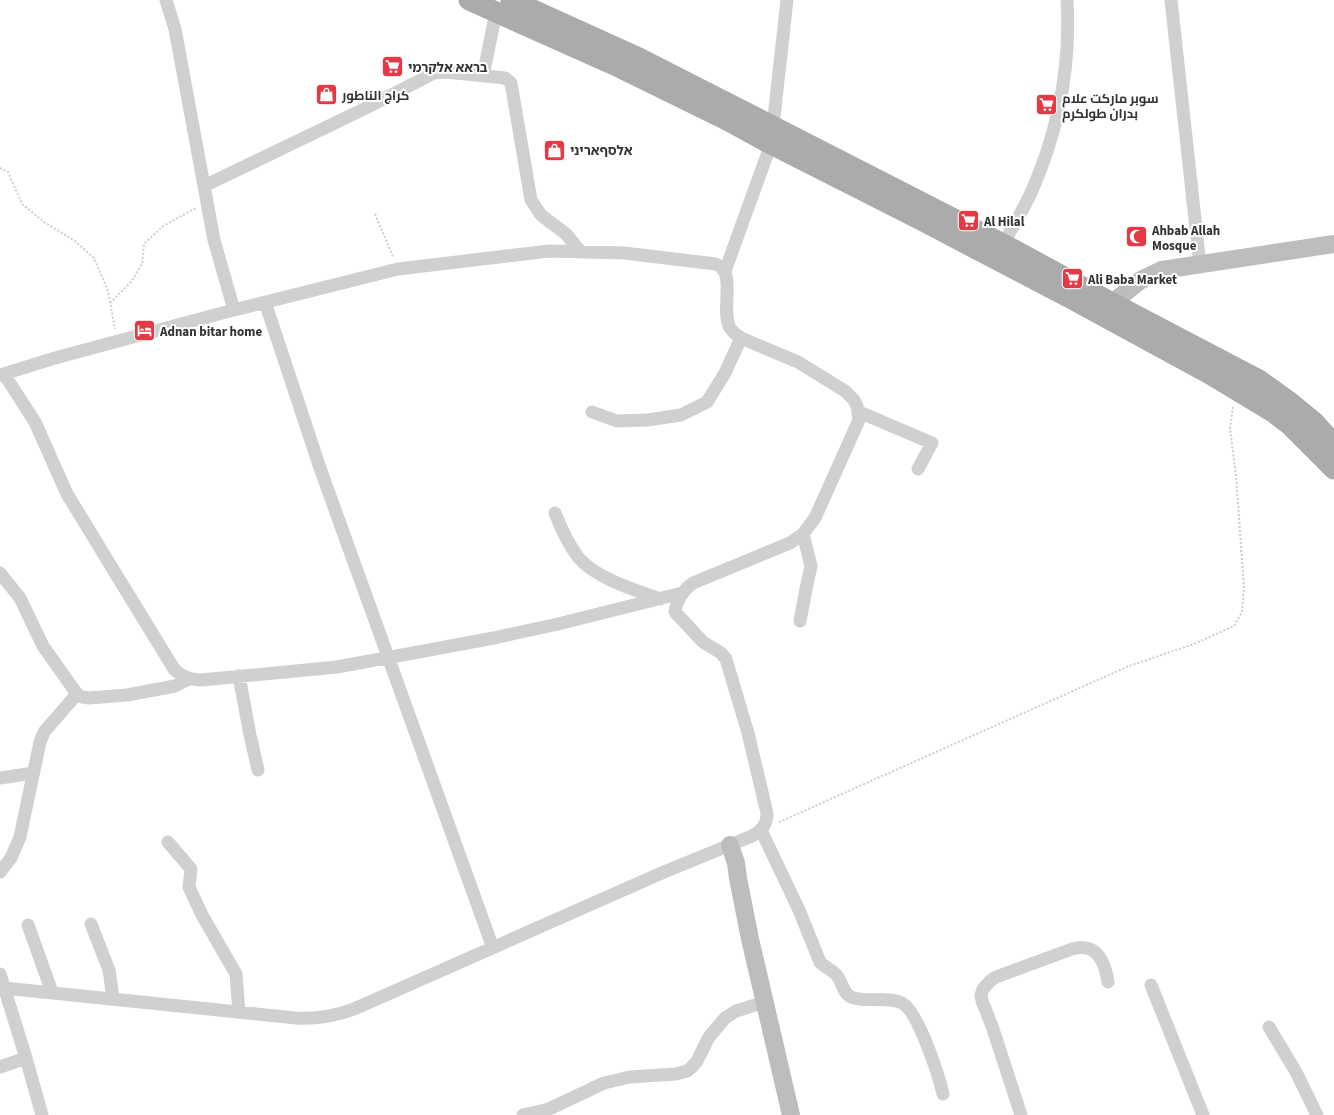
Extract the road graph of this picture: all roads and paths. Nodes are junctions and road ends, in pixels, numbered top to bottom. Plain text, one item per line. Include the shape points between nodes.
1 (166, 0) edge
2 (469, 0) edge
3 (787, 0) edge
4 (1067, 0) edge
5 (1171, 0) edge
6 (503, 6) edge
7 (484, 76) junction
8 (773, 136) junction
9 (0, 168) edge
10 (204, 186) junction
11 (208, 204) junction
12 (375, 214) dead end
13 (1003, 244) junction
14 (1334, 244) edge
15 (580, 252) junction
16 (1200, 265) junction
17 (398, 269) junction
18 (725, 271) junction
19 (265, 302) junction
20 (110, 303) junction
21 (1112, 303) junction
22 (234, 310) junction
23 (741, 338) junction
24 (119, 341) junction
25 (2, 375) edge
26 (1241, 392) junction
27 (592, 412) dead end
28 (859, 412) junction
29 (1334, 444) edge
30 (918, 469) dead end
31 (1334, 469) edge
32 (556, 513) dead end
33 (803, 534) junction
34 (0, 573) edge
35 (682, 593) junction
36 (660, 599) junction
37 (800, 621) dead end
38 (389, 656) junction
39 (239, 676) junction
40 (189, 679) junction
41 (77, 694) junction
42 (258, 770) dead end
43 (33, 773) junction
44 (0, 778) edge
45 (761, 830) junction
46 (168, 842) dead end
47 (730, 845) junction
48 (0, 872) edge
49 (92, 924) dead end
50 (28, 925) dead end
51 (494, 948) junction
52 (0, 974) edge
53 (1108, 982) dead end
54 (1151, 985) dead end
55 (4, 988) junction
56 (52, 992) junction
57 (113, 998) junction
58 (765, 1002) junction
59 (239, 1012) junction
60 (1269, 1027) dead end
61 (26, 1058) junction
62 (0, 1067) edge
63 (943, 1094) dead end
64 (550, 1112) edge
65 (42, 1115) edge
66 (523, 1115) edge
67 (791, 1115) edge
68 (1021, 1115) edge
69 (1203, 1115) edge
70 (1317, 1115) edge

1 - 10 street via 175,29
2 - 6 main road
3 - 8 street
4 - 13 street via 1069,24 1066,64 1054,130 1030,193
5 - 16 street
6 - 7 street
6 - 8 main road via 639,58
7 - 10 street via 446,72 434,74
7 - 15 street via 505,78 511,83 531,200 541,215 566,234
8 - 13 main road
8 - 18 street
8 - 26 main road via 923,221
9 - 20 path via 8,172 22,204 44,222 75,241 94,258 108,291
10 - 11 street
11 - 20 path via 163,226 144,244 142,264 131,282
11 - 22 street via 214,240
12 - 17 path
13 - 21 main road
14 - 16 street
15 - 17 street via 549,251
15 - 18 street via 624,253 716,264
16 - 21 street via 1151,274 1130,287
17 - 19 street
18 - 23 street via 728,323
19 - 22 street
19 - 38 street via 320,468
20 - 24 path
21 - 29 main road via 1259,380 1308,417
22 - 24 street
23 - 27 street via 708,402 681,415 647,420 617,421
23 - 28 street via 798,362 838,387 850,395
24 - 25 street
25 - 40 street via 35,422 67,494 174,669
26 - 31 main road via 1290,425
26 - 45 path via 1233,406 1230,428 1244,588 1242,612 1234,626 1194,644 1130,666
28 - 30 street via 932,443
28 - 33 street via 859,420 815,518
32 - 36 street via 567,540 579,558 597,573
33 - 35 street via 790,543 698,580
33 - 37 street via 811,566
34 - 41 street via 20,598 43,646
35 - 36 street
35 - 45 street via 675,612 703,642 720,653 728,664 767,813 767,820
36 - 38 street via 494,638
38 - 39 street via 337,667
38 - 51 street
39 - 40 street
39 - 42 street
40 - 41 street via 175,686 127,695 89,698
41 - 43 street via 44,732
43 - 44 street
43 - 48 street via 20,837 11,858
45 - 47 street
45 - 63 street via 799,910 820,962 837,975 844,991 851,997 894,1001 907,1007 925,1041
46 - 59 street via 191,869 189,887 236,974
47 - 51 street
47 - 58 street
49 - 57 street via 109,970
50 - 56 street
51 - 59 street via 336,1015 296,1018
52 - 55 street
53 - 68 street via 1104,965 1098,956 1092,950 1080,948 996,978 985,986 982,1001
54 - 69 street
55 - 56 street
55 - 61 street
56 - 57 street
57 - 59 street
58 - 64 street via 736,1011 725,1018 709,1037 697,1061 687,1071 630,1077 604,1083
58 - 67 street
60 - 70 street via 1296,1072
61 - 62 street
61 - 65 street
64 - 66 street

